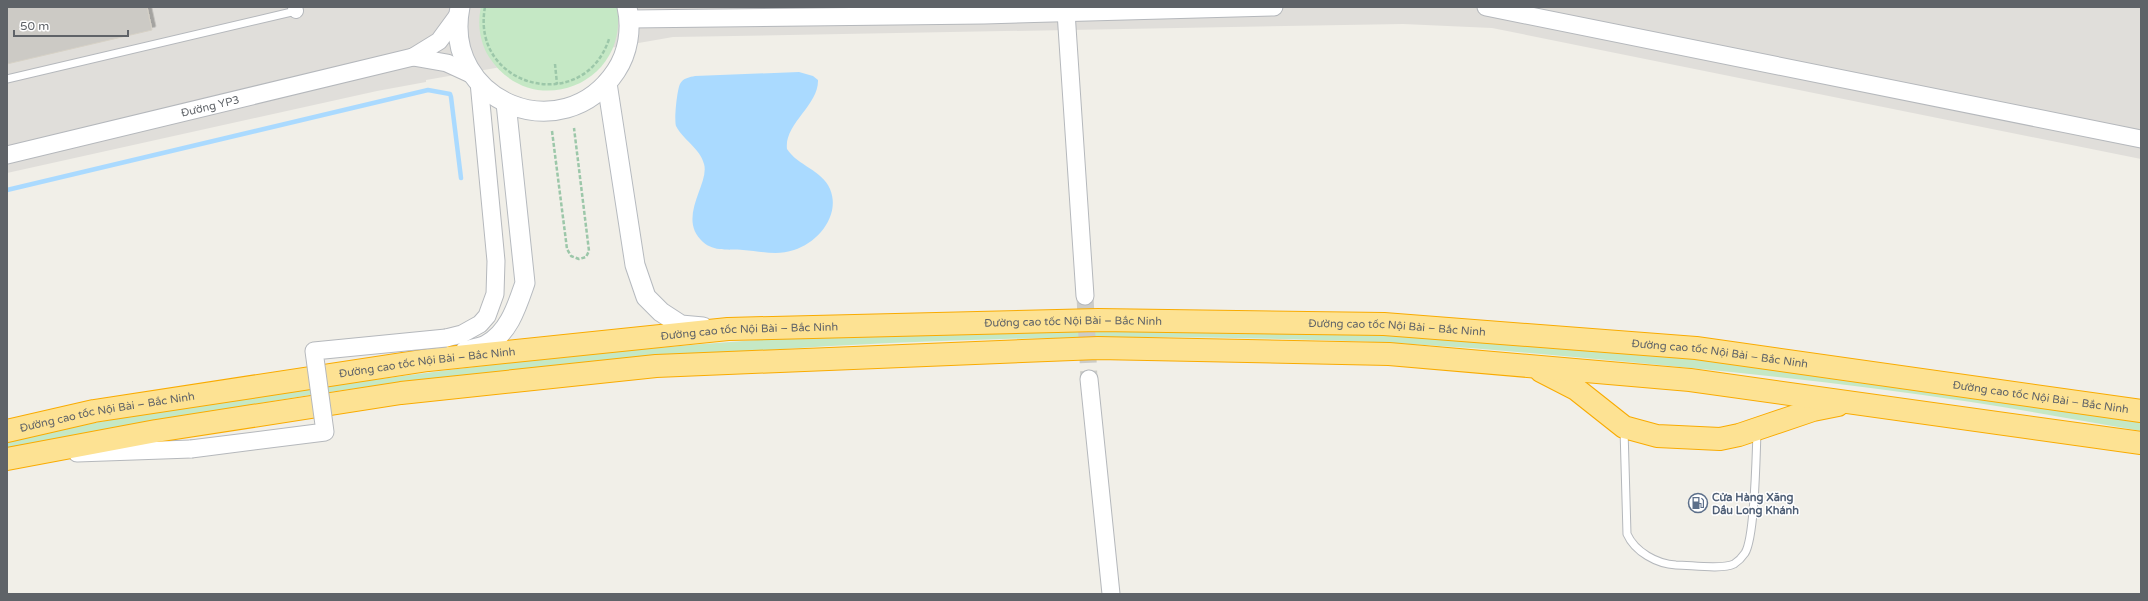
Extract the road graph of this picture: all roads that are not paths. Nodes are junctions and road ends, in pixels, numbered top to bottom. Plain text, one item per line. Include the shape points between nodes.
1 (1274, 7) edge
2 (1486, 7) edge
3 (295, 9) edge
4 (459, 11) edge
5 (984, 11) edge
6 (1066, 12) junction
7 (628, 13) edge
8 (413, 57) junction
9 (7, 79) edge
10 (476, 79) junction
11 (607, 83) junction
12 (506, 103) junction
13 (2141, 139) edge
14 (7, 155) edge
15 (1085, 296) tunnel mouth
16 (728, 329) junction
17 (428, 360) junction
18 (1533, 366) junction
19 (1088, 379) tunnel mouth
20 (1854, 402) junction
21 (2141, 411) edge
22 (1624, 427) junction
23 (1758, 429) junction
24 (7, 431) edge
25 (2141, 444) edge
26 (16, 457) edge
27 (1110, 594) edge

1 - 6 street
2 - 13 street
3 - 9 lane
4 - 8 street via 439,41
4 - 10 main road via 460,47
5 - 6 street
5 - 7 street
6 - 15 street
7 - 11 main road via 628,39 624,54
8 - 10 street via 447,63
8 - 14 street, Đường YP3
10 - 12 main road
10 - 26 street, bridge via 496,261 496,294 487,316 480,324 462,334 446,338 314,351 324,432 191,449
11 - 12 main road via 582,102 558,110 533,111
11 - 16 main road via 636,266 646,297 661,312 681,325
12 - 17 main road via 525,283 516,310 504,330 486,346
16 - 17 highway, Đường cao tốc Nội Bài – Bắc Ninh
16 - 21 highway, Đường cao tốc Nội Bài – Bắc Ninh via 1098,320 1384,324 1696,348
17 - 24 highway, Đường cao tốc Nội Bài – Bắc Ninh via 94,411
18 - 20 highway via 1690,380
18 - 22 highway via 1576,389
18 - 26 highway via 1389,354 1098,348 656,366 401,393 156,431
19 - 27 street
20 - 23 highway via 1813,410
20 - 25 highway
22 - 23 highway via 1679,438 1720,439
22 - 23 lane via 1627,534 1631,543 1647,556 1673,565 1720,566 1734,564 1740,559 1751,537

